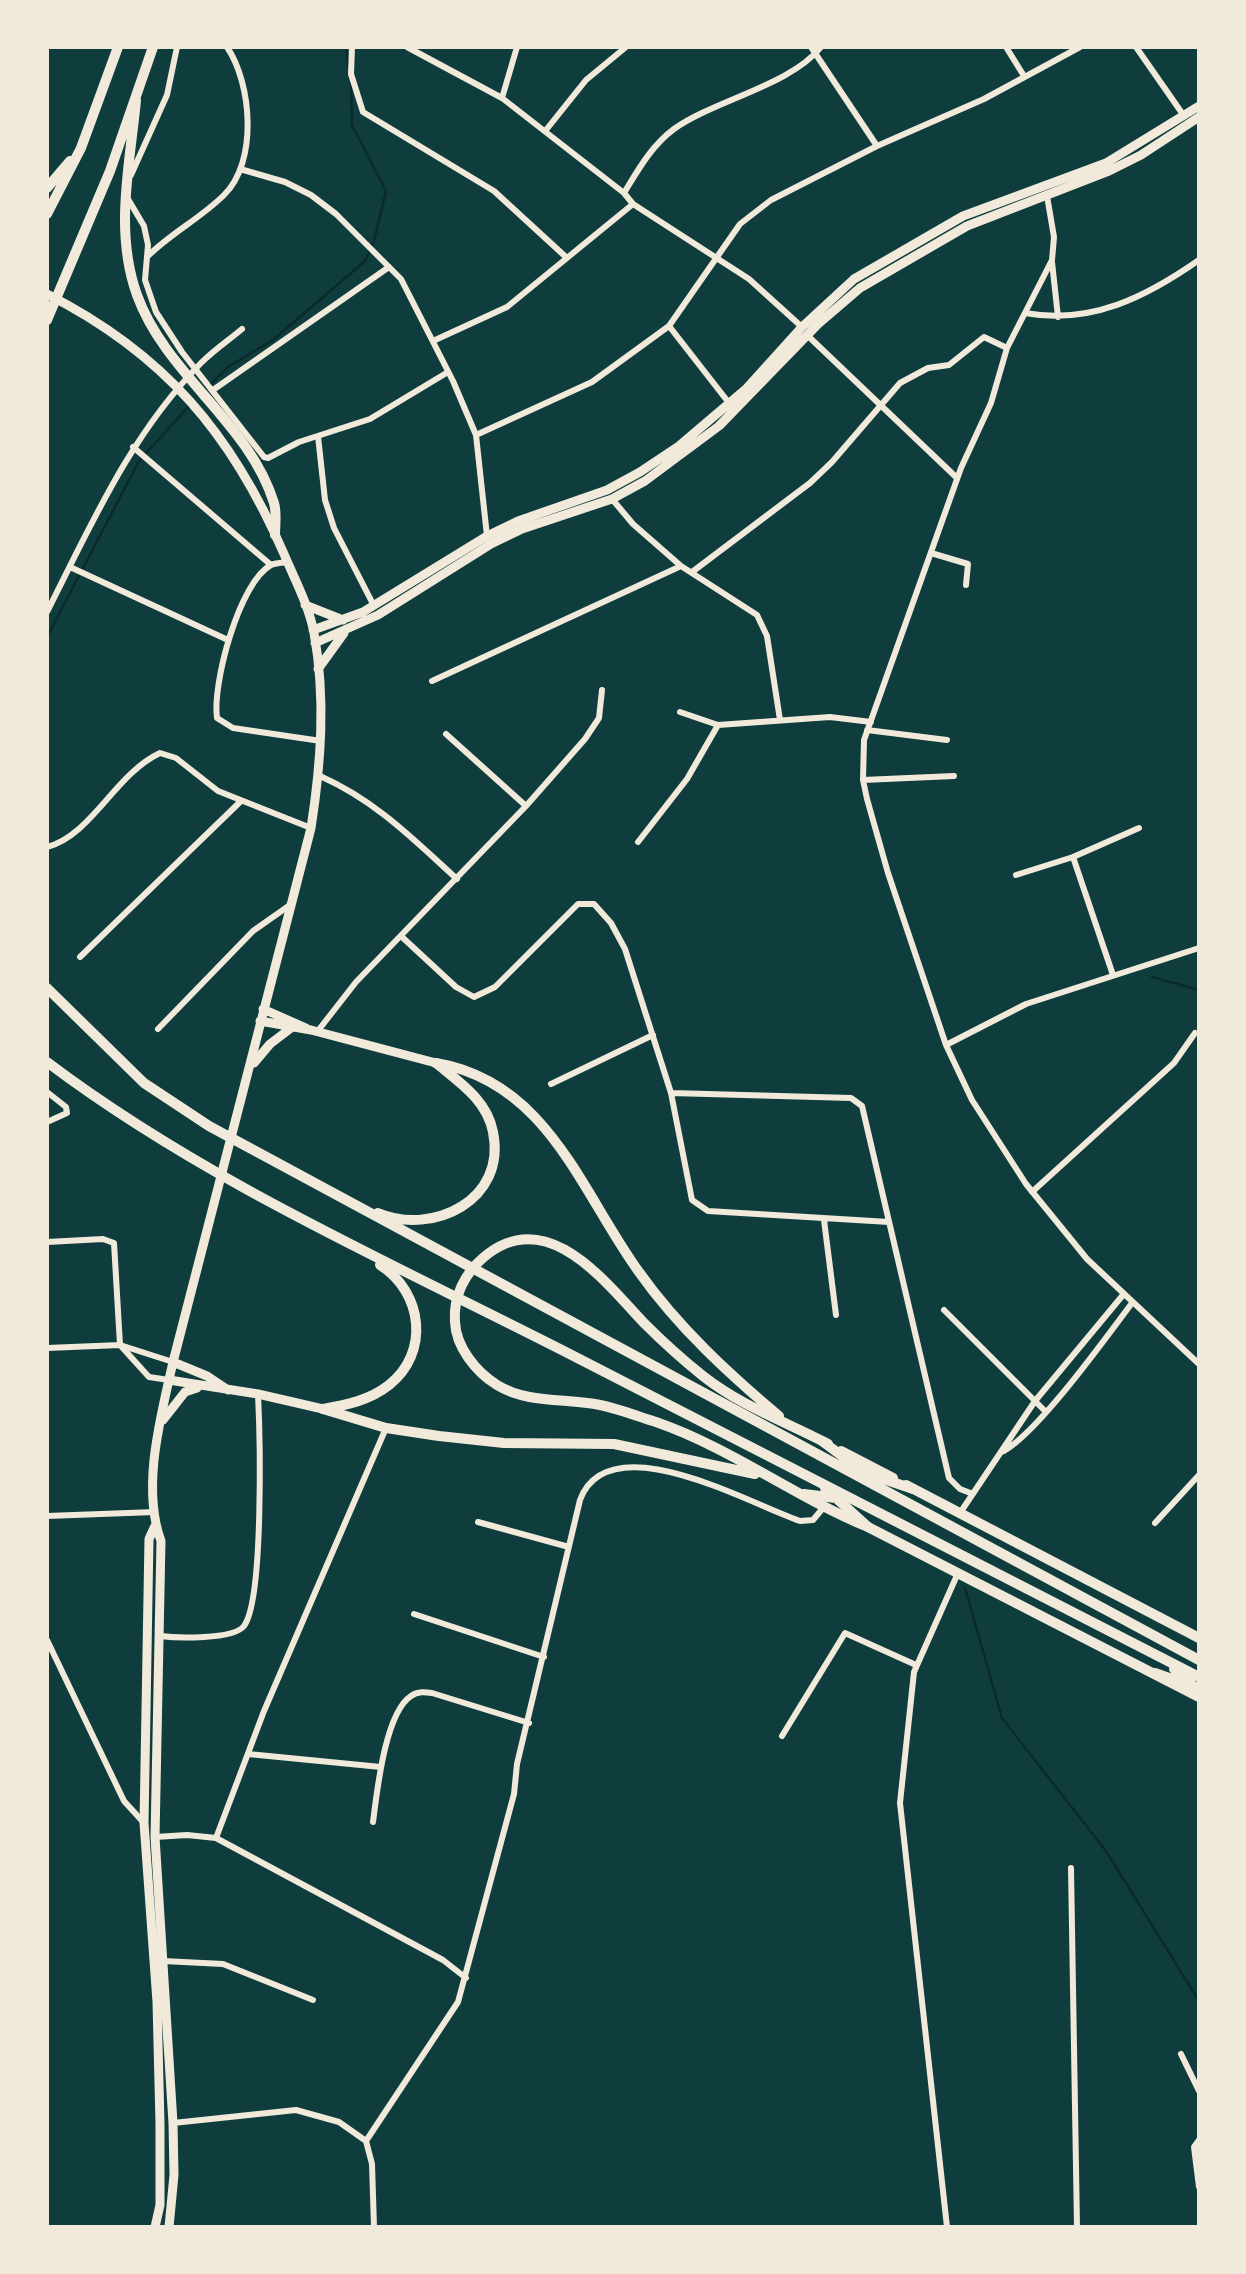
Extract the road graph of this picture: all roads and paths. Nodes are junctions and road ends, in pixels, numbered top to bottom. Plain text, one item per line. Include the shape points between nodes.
1 (118, 47) edge
2 (153, 47) edge
3 (177, 47) edge
4 (227, 47) edge
5 (352, 47) edge
6 (407, 47) edge
7 (517, 47) edge
8 (626, 47) edge
9 (1006, 47) edge
10 (1080, 47) edge
11 (1136, 47) edge
12 (816, 49) edge
13 (1024, 76) junction
14 (502, 98) junction
15 (136, 100) junction
16 (1199, 107) edge
17 (1184, 117) junction
18 (1199, 117) edge
19 (546, 130) junction
20 (877, 146) junction
21 (81, 148) junction
22 (240, 169) junction
23 (47, 188) edge
24 (126, 191) junction
25 (624, 193) junction
26 (1047, 196) junction
27 (633, 204) junction
28 (49, 213) edge
29 (148, 256) junction
30 (567, 258) junction
31 (716, 260) junction
32 (1052, 260) junction
33 (1199, 260) edge
34 (389, 267) junction
35 (854, 279) junction
36 (860, 288) junction
37 (47, 294) edge
38 (1025, 313) junction
39 (1058, 317) junction
40 (47, 320) edge
41 (669, 326) junction
42 (242, 328) dead end
43 (805, 331) junction
44 (433, 341) junction
45 (1007, 348) junction
46 (448, 372) junction
47 (212, 388) junction
48 (729, 403) junction
49 (881, 405) junction
50 (476, 435) junction
51 (318, 436) junction
52 (133, 447) junction
53 (957, 478) junction
54 (612, 499) junction
55 (275, 535) junction
56 (486, 536) junction
57 (931, 553) junction
58 (287, 562) junction
59 (271, 565) junction
60 (681, 566) junction
61 (70, 567) junction
62 (692, 572) junction
63 (966, 585) dead end
64 (305, 605) junction
65 (374, 606) junction
66 (47, 611) edge
67 (365, 617) junction
68 (342, 620) junction
69 (313, 630) junction
70 (345, 631) junction
71 (228, 640) junction
72 (315, 643) junction
73 (318, 669) junction
74 (432, 681) dead end
75 (602, 690) dead end
76 (680, 712) dead end
77 (780, 720) junction
78 (871, 722) junction
79 (718, 724) junction
80 (867, 730) junction
81 (446, 734) dead end
82 (947, 740) dead end
83 (321, 741) junction
84 (320, 776) junction
85 (954, 776) dead end
86 (863, 780) junction
87 (240, 802) junction
88 (526, 806) junction
89 (311, 828) junction
90 (1139, 828) dead end
91 (638, 842) dead end
92 (47, 847) edge
93 (1073, 857) junction
94 (1016, 875) dead end
95 (457, 880) junction
96 (290, 905) junction
97 (402, 937) junction
98 (1199, 948) edge
99 (80, 957) dead end
100 (1113, 975) junction
101 (47, 978) edge
102 (47, 988) edge
103 (263, 1009) junction
104 (75, 1016) junction
105 (260, 1021) junction
106 (159, 1028) dead end
107 (291, 1028) junction
108 (314, 1031) junction
109 (1195, 1033) dead end
110 (653, 1035) junction
111 (946, 1045) junction
112 (47, 1062) edge
113 (436, 1063) junction
114 (251, 1068) junction
115 (551, 1084) dead end
116 (47, 1092) edge
117 (671, 1093) junction
118 (47, 1122) edge
119 (325, 1191) junction
120 (1032, 1192) junction
121 (824, 1220) junction
122 (889, 1222) junction
123 (318, 1227) junction
124 (47, 1242) edge
125 (1123, 1295) junction
126 (1132, 1303) junction
127 (944, 1310) dead end
128 (836, 1315) dead end
129 (120, 1345) junction
130 (47, 1348) edge
131 (173, 1362) junction
132 (1199, 1364) edge
133 (169, 1380) junction
134 (200, 1387) junction
135 (229, 1391) junction
136 (258, 1395) junction
137 (1035, 1401) junction
138 (323, 1409) junction
139 (1045, 1411) junction
140 (788, 1423) junction
141 (160, 1425) junction
142 (386, 1428) junction
143 (822, 1441) junction
144 (1002, 1452) junction
145 (823, 1458) junction
146 (864, 1472) junction
147 (809, 1475) junction
148 (1199, 1475) edge
149 (772, 1478) junction
150 (913, 1489) junction
151 (973, 1493) junction
152 (804, 1494) junction
153 (837, 1498) junction
154 (906, 1503) junction
155 (823, 1508) junction
156 (874, 1508) junction
157 (155, 1512) junction
158 (960, 1513) junction
159 (47, 1516) edge
160 (478, 1522) dead end
161 (1155, 1524) dead end
162 (155, 1525) junction
163 (868, 1527) junction
164 (569, 1547) junction
165 (958, 1573) junction
166 (414, 1614) dead end
167 (160, 1636) junction
168 (1199, 1638) edge
169 (47, 1640) edge
170 (544, 1657) junction
171 (1199, 1660) edge
172 (916, 1665) junction
173 (1155, 1673) junction
174 (1197, 1685) edge
175 (1199, 1697) edge
176 (529, 1723) junction
177 (782, 1736) dead end
178 (248, 1754) junction
179 (381, 1767) junction
180 (373, 1822) dead end
181 (144, 1823) junction
182 (155, 1837) junction
183 (216, 1838) junction
184 (1071, 1868) dead end
185 (163, 1961) junction
186 (466, 1978) junction
187 (313, 2000) dead end
188 (1181, 2054) dead end
189 (1199, 2091) edge
190 (173, 2123) junction
191 (1199, 2140) edge
192 (366, 2141) junction
193 (1199, 2187) edge
194 (155, 2227) edge
195 (169, 2227) edge
196 (374, 2227) edge
197 (947, 2227) edge
198 (1077, 2227) edge

1 - 21 highway
2 - 15 highway
3 - 24 street via 160,114
4 - 22 street via 241,74 247,110
5 - 30 street via 351,74 363,112 494,191
6 - 14 street
7 - 14 street
8 - 19 street via 586,80
9 - 13 street
10 - 13 street
11 - 17 street
12 - 20 street
12 - 25 street via 803,64 675,129 646,157
13 - 20 street
14 - 19 street
15 - 24 highway
15 - 40 highway
16 - 17 main road
17 - 35 main road via 1106,163 963,216
18 - 26 main road via 1141,155
19 - 25 street
20 - 31 street via 754,212 740,224
21 - 23 highway
21 - 28 highway
22 - 29 street via 224,196
22 - 34 street via 311,195
24 - 29 street via 144,226
24 - 55 highway via 126,250 137,295 155,332 232,430 274,503
25 - 27 street
26 - 32 street via 1054,237
26 - 36 main road via 967,226
27 - 30 street
27 - 31 street
29 - 47 street via 145,280 156,312
30 - 44 street via 507,307
31 - 41 street
31 - 43 street via 749,279
32 - 38 street
32 - 39 street
33 - 39 street via 1125,304
34 - 44 street via 416,304
34 - 47 street
35 - 36 main road
35 - 43 main road
36 - 43 main road
37 - 55 main road via 104,326 187,396 226,443
38 - 39 street
38 - 45 street
41 - 48 street
41 - 50 street via 592,382
42 - 52 street via 201,362
43 - 48 main road
43 - 49 street
43 - 54 main road via 719,426 645,481
44 - 46 street
45 - 49 street via 984,337 949,365 928,368 900,383
45 - 53 street via 991,403
46 - 50 street
46 - 51 street via 370,419
47 - 51 street via 264,457
48 - 56 main road via 640,472 607,490
49 - 53 street
49 - 62 street via 832,463
50 - 56 street
51 - 65 street via 328,509
52 - 59 street
52 - 61 street
53 - 57 street
54 - 60 street
54 - 67 main road via 522,529
55 - 58 main road
56 - 65 main road
57 - 63 street via 968,564
57 - 78 street
58 - 59 street
58 - 64 main road
59 - 71 street via 253,587
60 - 62 street
60 - 74 street
61 - 66 street
61 - 71 street
62 - 77 street via 757,615 767,636
64 - 68 main road
64 - 69 main road
65 - 67 main road
67 - 68 main road
67 - 70 main road
68 - 69 main road
69 - 72 main road
70 - 72 main road
70 - 73 main road
71 - 83 street via 217,718 233,728
72 - 73 main road
73 - 83 main road
75 - 88 street via 599,718
76 - 79 street
77 - 78 street via 830,717
77 - 79 street
78 - 80 street
79 - 91 street via 687,779
80 - 82 street
80 - 86 street
81 - 88 street
83 - 84 main road
84 - 89 main road
84 - 95 street via 378,808
85 - 86 street
86 - 111 street via 888,873
87 - 89 street
87 - 92 street via 176,758 160,753 137,766 68,839
87 - 99 street
88 - 95 street
89 - 96 main road
90 - 93 street
93 - 94 street
93 - 100 street
95 - 97 street
96 - 103 main road
96 - 106 street via 253,931
97 - 108 street
97 - 110 street via 456,987 474,997 495,987 578,904 594,904 620,936
98 - 100 street
100 - 111 street via 1026,1004
101 - 104 highway
102 - 104 highway
103 - 105 main road
103 - 108 main road
104 - 119 highway via 135,1076 179,1108
105 - 107 main road
105 - 114 main road
107 - 108 main road
107 - 114 main road via 270,1044
108 - 113 main road
109 - 120 street via 1174,1063
110 - 115 street
110 - 117 street
111 - 120 street via 972,1100
112 - 123 highway via 184,1155
113 - 119 highway via 473,1093 488,1118 494,1148 483,1187 448,1215 417,1222 386,1216
113 - 140 main road via 452,1065 508,1093 535,1117 560,1144 639,1273 669,1310 704,1349
114 - 131 main road
116 - 118 street via 66,1107 66,1113
117 - 121 street via 688,1192 700,1207
117 - 122 street via 857,1101 862,1106
119 - 145 highway
120 - 125 street
121 - 122 street
121 - 128 street
122 - 151 street via 949,1478
123 - 138 highway via 390,1271 411,1301 417,1327 414,1352 398,1377 374,1395
123 - 147 highway
124 - 129 street via 103,1239 114,1243
125 - 126 street
125 - 137 street
126 - 132 street
126 - 139 street
127 - 137 street
129 - 130 street
129 - 131 street
129 - 133 street via 149,1377
131 - 133 main road
131 - 135 main road
133 - 134 main road
133 - 141 main road
134 - 135 main road
134 - 141 main road via 180,1397
135 - 136 main road
136 - 138 main road
136 - 167 street via 256,1577 244,1626 229,1634
137 - 139 street
137 - 144 street
138 - 142 main road
139 - 144 street via 1014,1446
140 - 143 main road
140 - 149 main road via 760,1412 705,1378 581,1258 545,1242 510,1243 483,1258 463,1283 454,1314 459,1339 485,1377 511,1392 624,1411 681,1431
141 - 157 main road
142 - 149 main road via 504,1443 614,1444
142 - 178 street
143 - 146 highway
143 - 150 main road
144 - 151 street
145 - 146 highway
145 - 154 highway
146 - 150 highway
146 - 154 highway
147 - 153 highway
147 - 156 highway
148 - 161 street
149 - 152 main road
150 - 158 main road
151 - 158 street
152 - 153 highway
152 - 155 main road
153 - 156 highway
153 - 163 highway
154 - 171 highway
155 - 163 main road
155 - 164 street via 813,1520 800,1521 696,1479 619,1469 595,1477 584,1489
156 - 174 highway via 1162,1658
157 - 159 street
157 - 162 main road
158 - 168 main road
160 - 164 street
162 - 167 main road via 161,1541
162 - 181 main road via 149,1539
163 - 165 main road
164 - 170 street
165 - 172 street
165 - 173 main road
166 - 170 street
167 - 182 main road
169 - 181 street via 124,1801
170 - 176 street
172 - 177 street via 845,1633
172 - 197 street via 900,1803
173 - 174 highway
173 - 175 main road
176 - 179 street via 421,1692 410,1696 397,1711
176 - 186 street
178 - 179 street
178 - 183 street
179 - 180 street
181 - 194 main road via 157,2002 160,2205
182 - 183 street
182 - 185 main road
183 - 186 street via 443,1960
184 - 198 street
185 - 187 street via 223,1964
185 - 190 main road
186 - 192 street via 447,2022
188 - 189 street
190 - 192 street via 296,2110 339,2122
190 - 195 main road
191 - 193 street via 1194,2147
192 - 196 street via 372,2164

